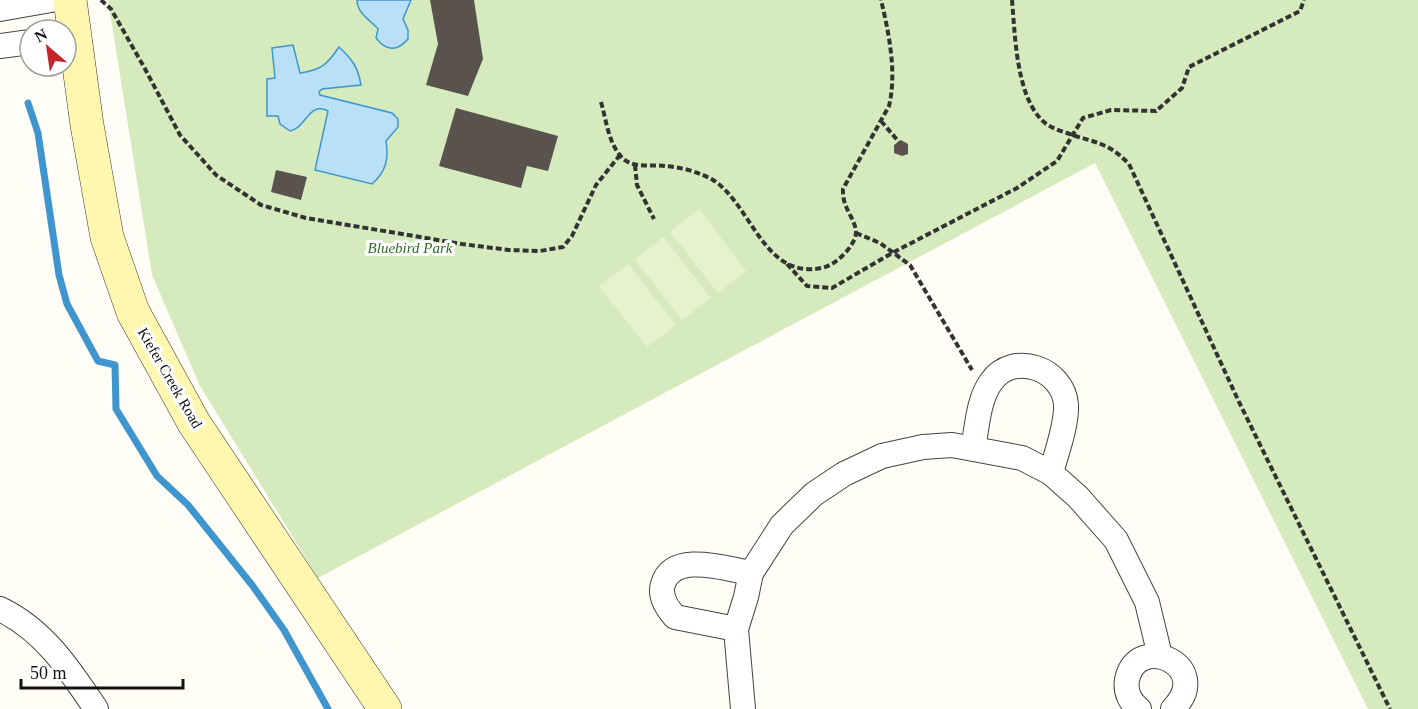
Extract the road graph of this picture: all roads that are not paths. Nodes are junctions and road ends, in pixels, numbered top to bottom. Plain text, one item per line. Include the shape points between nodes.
1 (51, 0) edge
2 (70, 0) edge
3 (0, 9) edge
4 (70, 18) edge
5 (18, 44) edge
6 (0, 46) edge
7 (78, 78) edge
8 (973, 449) junction
9 (1051, 473) junction
10 (751, 573) junction
11 (0, 609) edge
12 (736, 629) junction
13 (1160, 656) junction
14 (96, 709) edge
15 (385, 709) edge
16 (742, 709) edge
17 (1139, 709) edge
18 (1173, 709) edge

1 - 3 street
2 - 4 street, Kiefer Creek Road
5 - 6 street
7 - 15 street, Kiefer Creek Road via 107,237 133,312 194,423
8 - 9 street via 1022,458
8 - 9 street via 984,395 991,381 1015,366 1043,370 1056,379 1066,406
8 - 10 street via 952,445 923,447 882,456 844,474 814,494 782,525
9 - 13 street via 1116,540 1147,602
10 - 12 street
10 - 12 street via 685,564 669,572 663,584 664,602 675,617
11 - 14 street via 14,615 45,641
12 - 16 street
13 - 17 street via 1142,660 1129,673 1127,692
13 - 18 street via 1178,665 1183,673 1185,693

